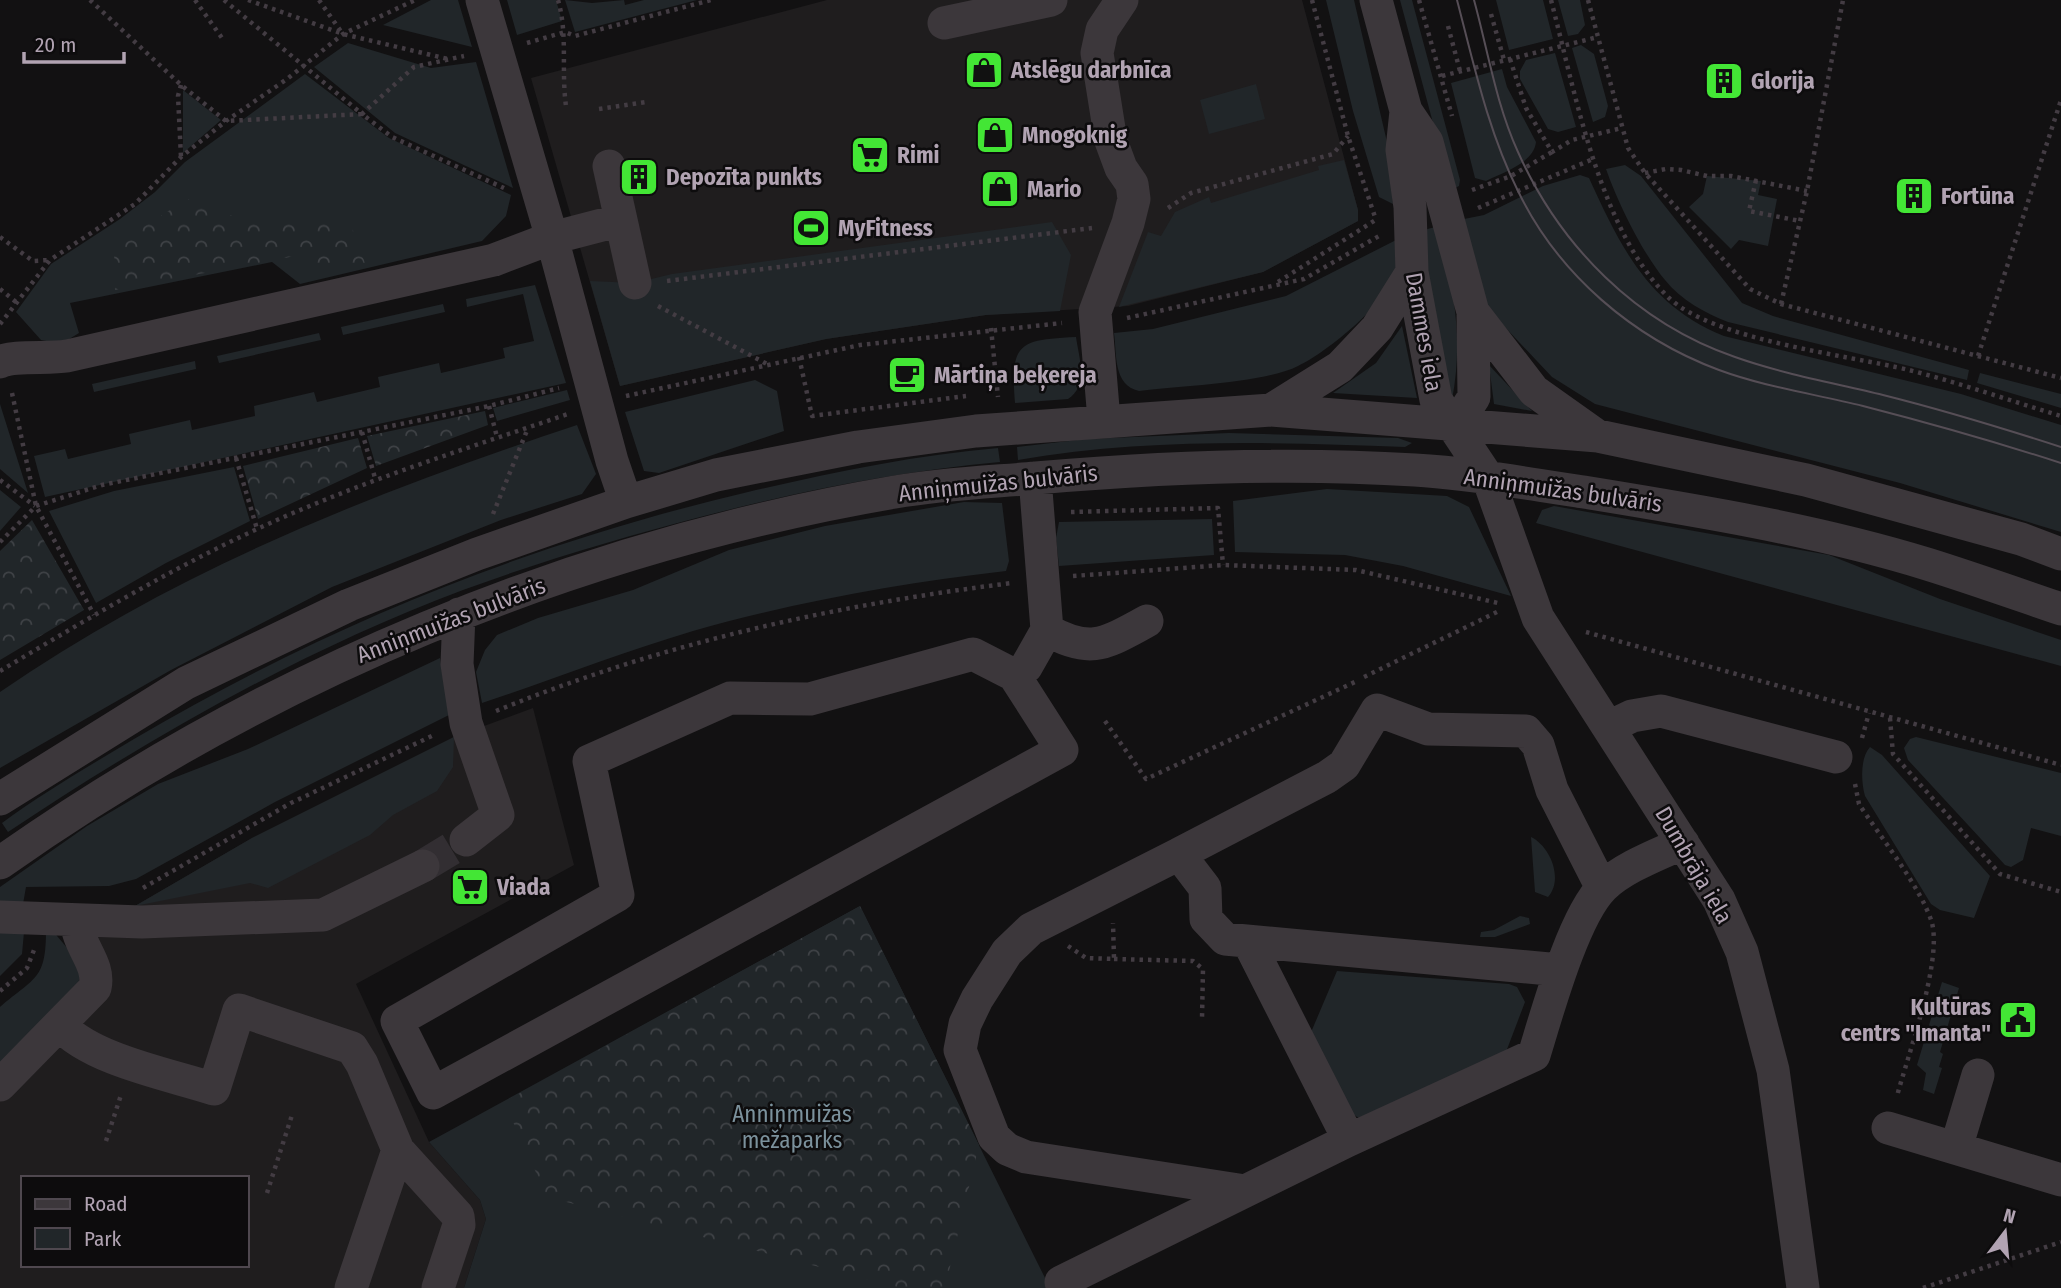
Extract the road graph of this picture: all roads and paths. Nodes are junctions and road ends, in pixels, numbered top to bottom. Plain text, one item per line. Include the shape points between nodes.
1 (90, 0) edge
2 (195, 0) edge
3 (224, 0) edge
4 (248, 0) edge
5 (319, 0) edge
6 (415, 0) edge
7 (482, 0) edge
8 (558, 0) edge
9 (711, 0) edge
10 (1051, 0) edge
11 (1122, 0) edge
12 (1312, 0) edge
13 (1376, 0) edge
14 (1419, 0) edge
15 (1551, 0) edge
16 (1588, 0) edge
17 (1843, 0) edge
18 (1491, 14) dead end
19 (944, 23) dead end
20 (1448, 26) dead end
21 (565, 32) junction
22 (343, 34) junction
23 (1598, 37) junction
24 (222, 38) dead end
25 (1563, 46) junction
26 (1510, 59) junction
27 (449, 60) dead end
28 (1504, 60) junction
29 (304, 65) junction
30 (414, 67) dead end
31 (1460, 71) junction
32 (1442, 76) junction
33 (181, 85) junction
34 (2061, 100) edge
35 (646, 102) dead end
36 (566, 106) dead end
37 (598, 109) dead end
38 (1406, 111) junction
39 (362, 114) junction
40 (226, 121) junction
41 (1455, 127) dead end
42 (1622, 128) junction
43 (1348, 136) junction
44 (1588, 136) junction
45 (181, 157) junction
46 (609, 166) dead end
47 (1646, 173) junction
48 (1468, 178) dead end
49 (1756, 180) junction
50 (1807, 191) junction
51 (511, 192) dead end
52 (1477, 208) dead end
53 (1160, 217) dead end
54 (621, 220) junction
55 (1800, 221) junction
56 (1103, 226) dead end
57 (1382, 234) dead end
58 (0, 237) edge
59 (552, 238) junction
60 (50, 260) junction
61 (1412, 272) junction
62 (635, 283) junction
63 (1275, 285) dead end
64 (0, 289) edge
65 (16, 302) junction
66 (1781, 304) junction
67 (1473, 312) junction
68 (1125, 318) dead end
69 (1069, 322) dead end
70 (0, 324) edge
71 (991, 328) junction
72 (3, 354) edge
73 (799, 356) junction
74 (1978, 356) junction
75 (766, 364) junction
76 (2061, 378) edge
77 (591, 381) junction
78 (985, 394) dead end
79 (998, 394) junction
80 (972, 395) dead end
81 (622, 397) dead end
82 (999, 405) dead end
83 (489, 406) junction
84 (1271, 410) junction
85 (572, 412) dead end
86 (2061, 416) edge
87 (1104, 420) junction
88 (1456, 425) junction
89 (362, 432) junction
90 (1598, 436) junction
91 (497, 437) junction
92 (236, 458) junction
93 (1035, 478) junction
94 (1489, 478) junction
95 (375, 479) junction
96 (0, 480) edge
97 (626, 502) junction
98 (36, 506) junction
99 (1038, 513) junction
100 (257, 529) junction
101 (0, 541) edge
102 (2061, 554) edge
103 (1223, 565) dead end
104 (1507, 607) dead end
105 (2061, 609) edge
106 (459, 614) junction
107 (94, 615) junction
108 (1147, 621) dead end
109 (1047, 630) junction
110 (0, 671) edge
111 (1014, 675) junction
112 (1869, 712) dead end
113 (1890, 718) dead end
114 (1105, 721) dead end
115 (1609, 727) junction
116 (1851, 758) junction
117 (0, 799) edge
118 (466, 840) tunnel mouth
119 (1683, 843) junction
120 (1179, 854) junction
121 (0, 863) edge
122 (423, 866) tunnel mouth
123 (1602, 888) junction
124 (2061, 892) edge
125 (0, 917) edge
126 (77, 920) junction
127 (1248, 941) junction
128 (1114, 959) dead end
129 (1560, 971) junction
130 (1202, 1019) dead end
131 (60, 1025) junction
132 (132, 1062) junction
133 (1978, 1075) dead end
134 (0, 1085) edge
135 (292, 1115) dead end
136 (1888, 1128) joint
137 (1349, 1140) junction
138 (106, 1141) dead end
139 (1956, 1148) junction
140 (398, 1150) junction
141 (2061, 1180) edge
142 (1245, 1191) junction
143 (267, 1193) dead end
144 (2061, 1241) edge
145 (1061, 1282) dead end
146 (351, 1288) edge
147 (439, 1288) edge
148 (1803, 1288) edge
149 (1923, 1288) edge

1 - 33 path
2 - 24 path
3 - 29 path
4 - 22 path
5 - 22 path
6 - 22 path
7 - 59 street
8 - 21 path
9 - 21 path via 575,36
10 - 19 street
11 - 87 street via 1102,30 1097,53 1111,141 1132,184 1134,199 1095,312
12 - 43 path
13 - 38 street, Dammes iela
14 - 32 path
15 - 25 path
16 - 23 path
17 - 50 path
18 - 28 path
20 - 31 path
21 - 36 path
22 - 27 path
22 - 29 path
23 - 25 path
23 - 42 path
25 - 26 path
25 - 44 path
26 - 28 path
26 - 44 path via 1526,108 1552,152
28 - 31 path
29 - 39 path
29 - 40 path
30 - 39 path
31 - 32 path
32 - 41 path
33 - 40 path
33 - 45 path
34 - 74 path
35 - 37 path
38 - 61 street, Dammes iela via 1402,150
38 - 67 street, Dammes iela via 1427,142
39 - 40 path
39 - 51 path via 392,137
40 - 45 path
42 - 44 path
42 - 47 path via 1628,148
43 - 53 path via 1333,153 1191,193
43 - 57 path
44 - 86 path via 1606,193 1642,264 1669,298 1706,321 1744,334 1911,371
45 - 60 path via 135,204
46 - 54 street
47 - 49 path via 1666,169
47 - 66 path via 1751,289
48 - 52 path
49 - 50 path
49 - 55 path via 1749,211
50 - 55 path
54 - 59 street
54 - 62 street
55 - 66 path
56 - 62 path via 703,279
58 - 60 path via 33,261
59 - 72 street via 494,260 93,351 41,360
59 - 77 street
60 - 65 path
61 - 84 street via 1377,328 1340,367
61 - 88 street, Dammes iela via 1436,400
62 - 75 path via 657,305
63 - 68 path
64 - 65 path
65 - 70 path
66 - 74 path
67 - 88 street, Dammes iela via 1474,397
67 - 90 street via 1534,391
69 - 71 path
71 - 73 path
71 - 79 path
72 - 98 path
73 - 75 path
73 - 80 path via 812,416
74 - 76 path
75 - 81 path
77 - 83 path
77 - 97 street
78 - 79 path
79 - 82 path
83 - 89 path
83 - 91 path
84 - 87 street
84 - 88 street
85 - 91 path
87 - 97 street via 858,447 716,475
88 - 90 street
88 - 94 street, Dumbrāja iela
89 - 92 path
89 - 95 path
90 - 102 street via 1806,480
91 - 95 path
92 - 98 path via 102,485
92 - 100 path
93 - 94 street, Anniņmuižas bulvāris via 1248,466 1418,470
93 - 99 street
93 - 106 street, Anniņmuižas bulvāris via 900,491 741,523
94 - 105 street, Anniņmuižas bulvāris via 1719,513 1924,563
94 - 115 street, Dumbrāja iela via 1538,618
95 - 100 path
96 - 98 path
97 - 117 street via 477,554 337,611 186,683
98 - 101 path
98 - 107 path
99 - 103 path via 1218,508
99 - 109 street
100 - 107 path
104 - 114 path via 1146,779
106 - 118 street via 457,664 466,723 498,815
106 - 121 street, Anniņmuižas bulvāris via 346,661 221,725 83,804
107 - 110 path
108 - 109 street via 1103,645 1066,641
109 - 111 street via 1026,667
111 - 111 street via 973,654 810,699 730,698 589,761 618,895 397,1021 433,1093 1062,750
112 - 116 path
113 - 124 path via 1893,754 2000,874
115 - 116 street via 1632,716 1661,711
115 - 119 street, Dumbrāja iela
116 - 136 path via 1859,804 1923,903 1932,925 1932,963
119 - 123 street
119 - 148 street, Dumbrāja iela via 1719,901 1742,952 1762,1020
120 - 123 street via 1344,765 1377,710 1428,729 1526,731 1538,745 1552,790
120 - 127 street via 1205,888 1206,919 1225,939
120 - 142 street via 1031,929 1007,952 977,999 965,1024 960,1051 993,1137 1007,1149 1026,1157
122 - 126 street via 323,915
123 - 129 street
125 - 126 street
126 - 131 street via 78,939 98,978 95,988
127 - 129 street
127 - 137 street
128 - 130 path via 1193,961 1203,969
129 - 137 street via 1534,1055
131 - 132 street via 82,1044
131 - 134 street
132 - 138 path
132 - 140 street via 214,1089 239,1010 340,1042 358,1055
133 - 139 street
135 - 143 path
136 - 139 street
137 - 142 street
139 - 141 street
140 - 146 street
140 - 147 street via 458,1216
142 - 145 street
144 - 149 path

